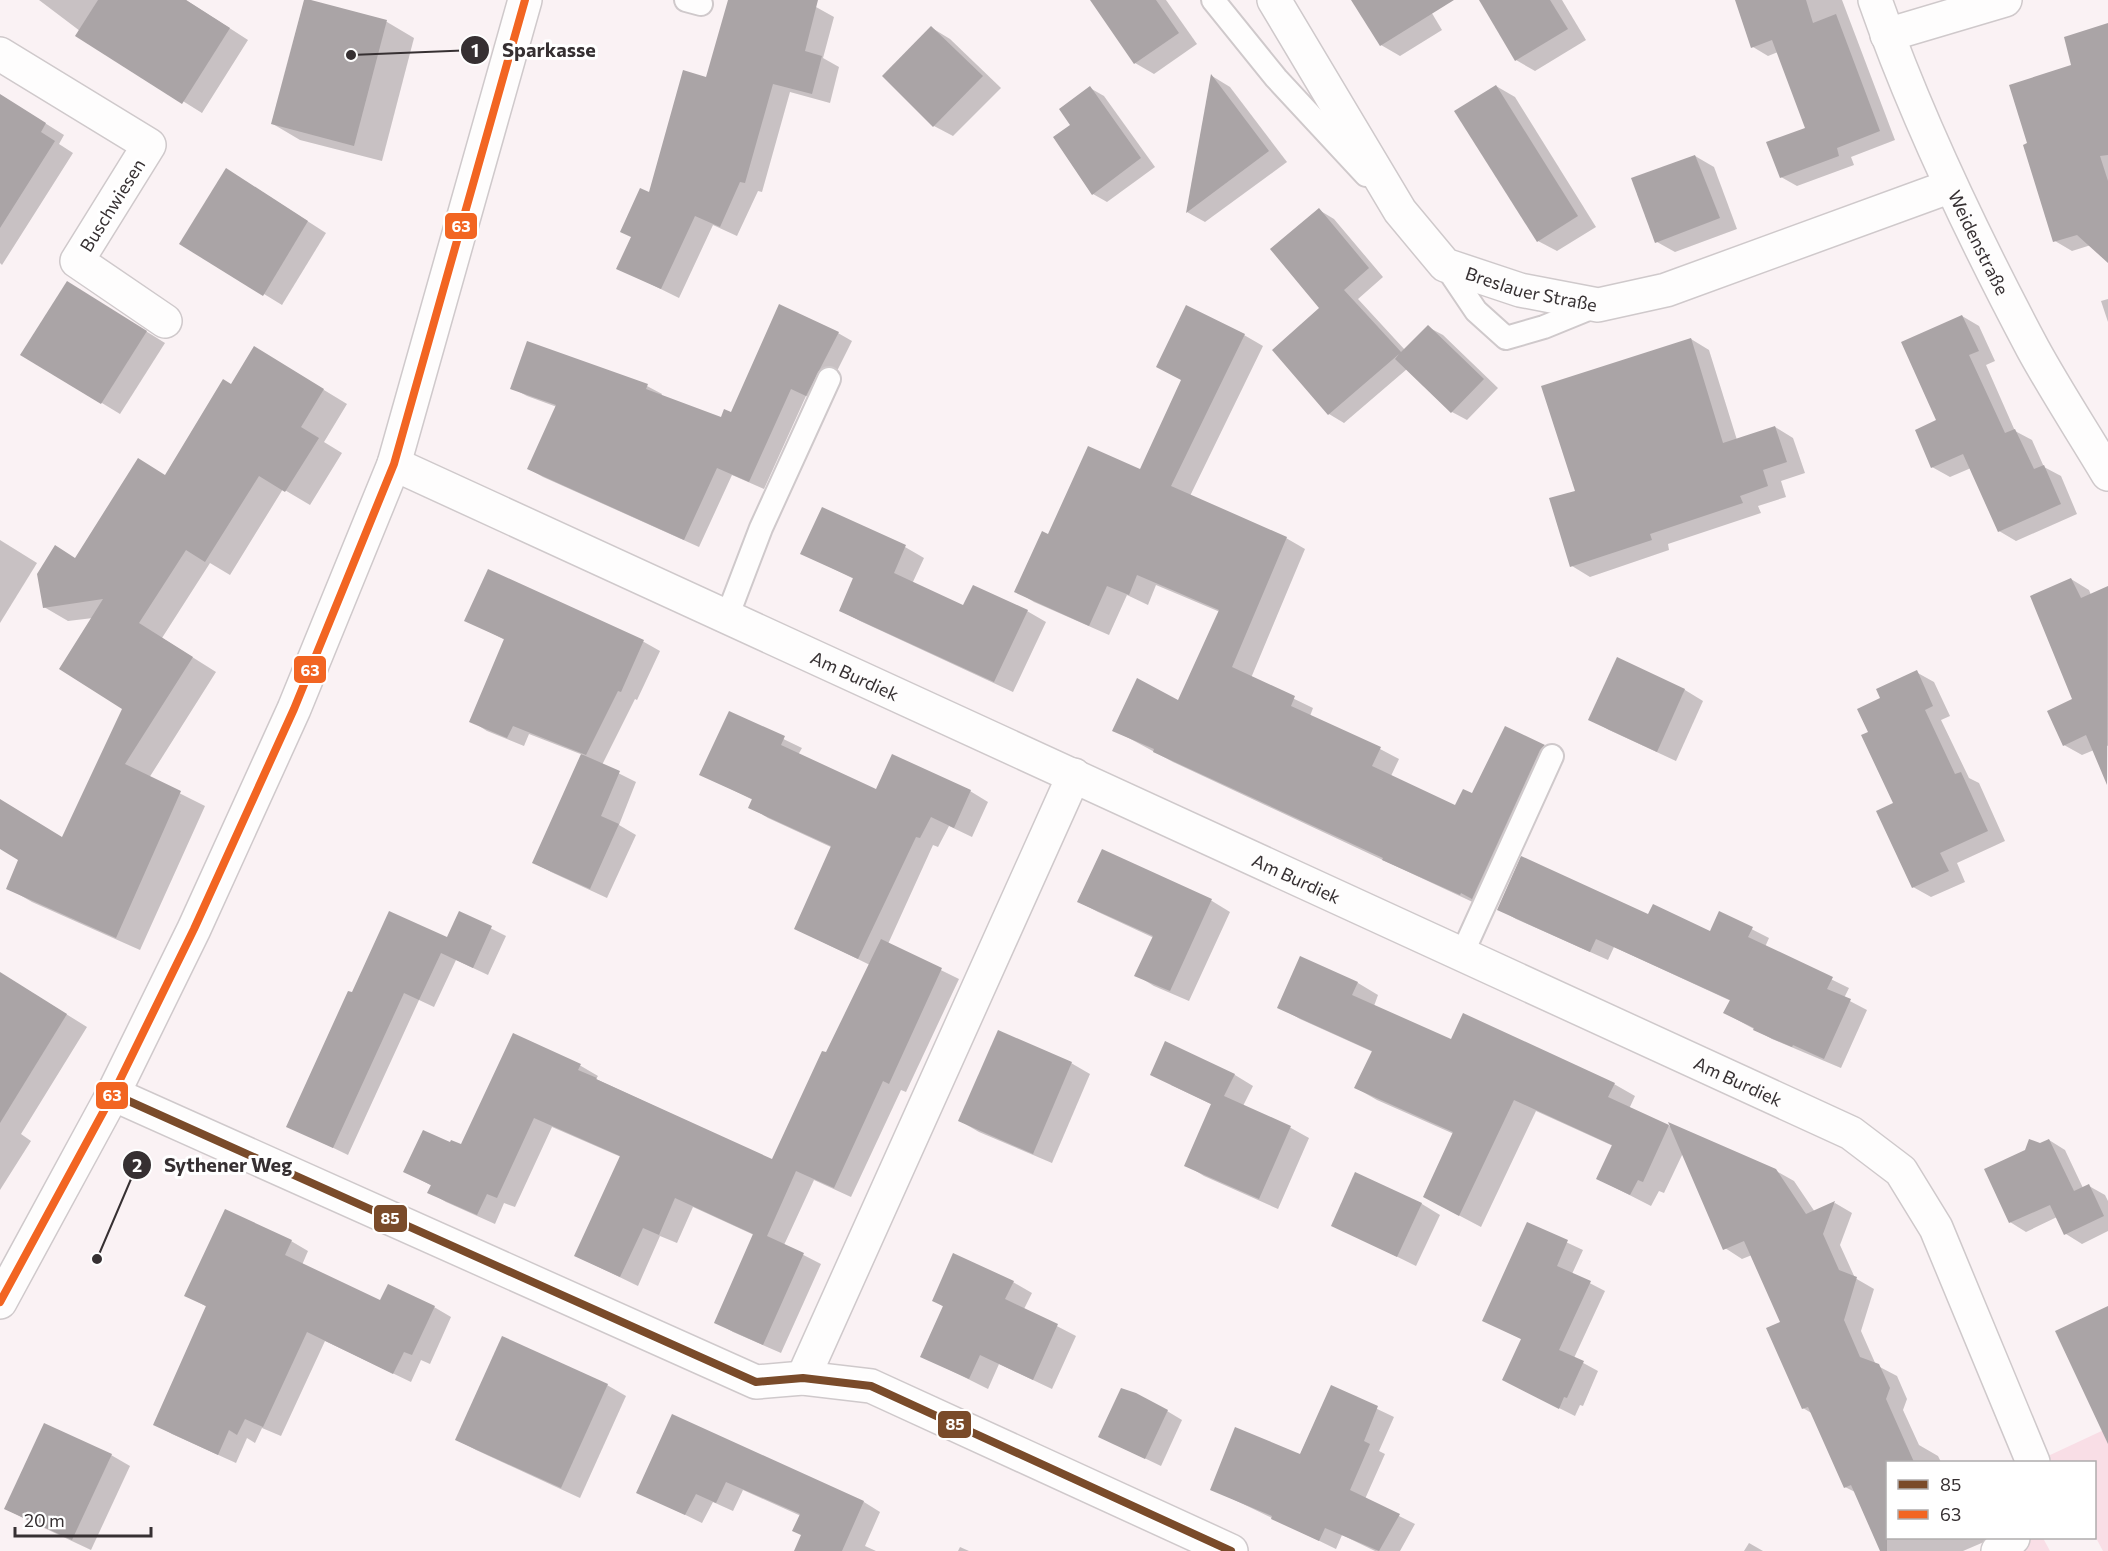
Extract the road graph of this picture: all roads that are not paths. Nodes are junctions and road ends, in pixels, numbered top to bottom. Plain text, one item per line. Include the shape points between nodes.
1 (525, 0) edge
2 (1213, 0) edge
3 (1274, 0) edge
4 (1875, 0) edge
5 (2005, 0) edge
6 (1887, 35) junction
7 (0, 54) edge
8 (1951, 186) junction
9 (1400, 211) junction
10 (1445, 265) junction
11 (1598, 305) junction
12 (165, 321) dead end
13 (830, 379) dead end
14 (394, 464) junction
15 (2108, 474) edge
16 (728, 617) junction
17 (1552, 756) dead end
18 (1074, 776) junction
19 (1462, 954) junction
20 (113, 1094) junction
21 (0, 1302) edge
22 (802, 1378) junction
23 (2033, 1461) edge
24 (2012, 1539) edge
25 (1231, 1551) edge
26 (1998, 1551) edge

1 - 14 street
2 - 9 lane via 1276,78
3 - 9 street, Breslauer Straße
4 - 6 street, Weidenstraße
5 - 6 street
6 - 8 street, Weidenstraße
7 - 12 street, Buschwiesen via 149,144 77,261
8 - 11 street, Breslauer Straße via 1666,291
8 - 15 street, Weidenstraße via 2034,350
9 - 10 street, Breslauer Straße
10 - 11 street, Breslauer Straße via 1520,291
10 - 11 lane via 1476,311 1506,338
13 - 16 lane via 761,528
14 - 16 street, Am Burdiek
14 - 20 street via 294,709 194,929
16 - 18 street, Am Burdiek
17 - 19 lane
18 - 19 street, Am Burdiek
18 - 22 street
19 - 23 street, Am Burdiek via 1851,1133 1901,1171 1936,1228
20 - 21 street
20 - 22 street via 756,1382
22 - 25 street via 871,1386
24 - 26 street

